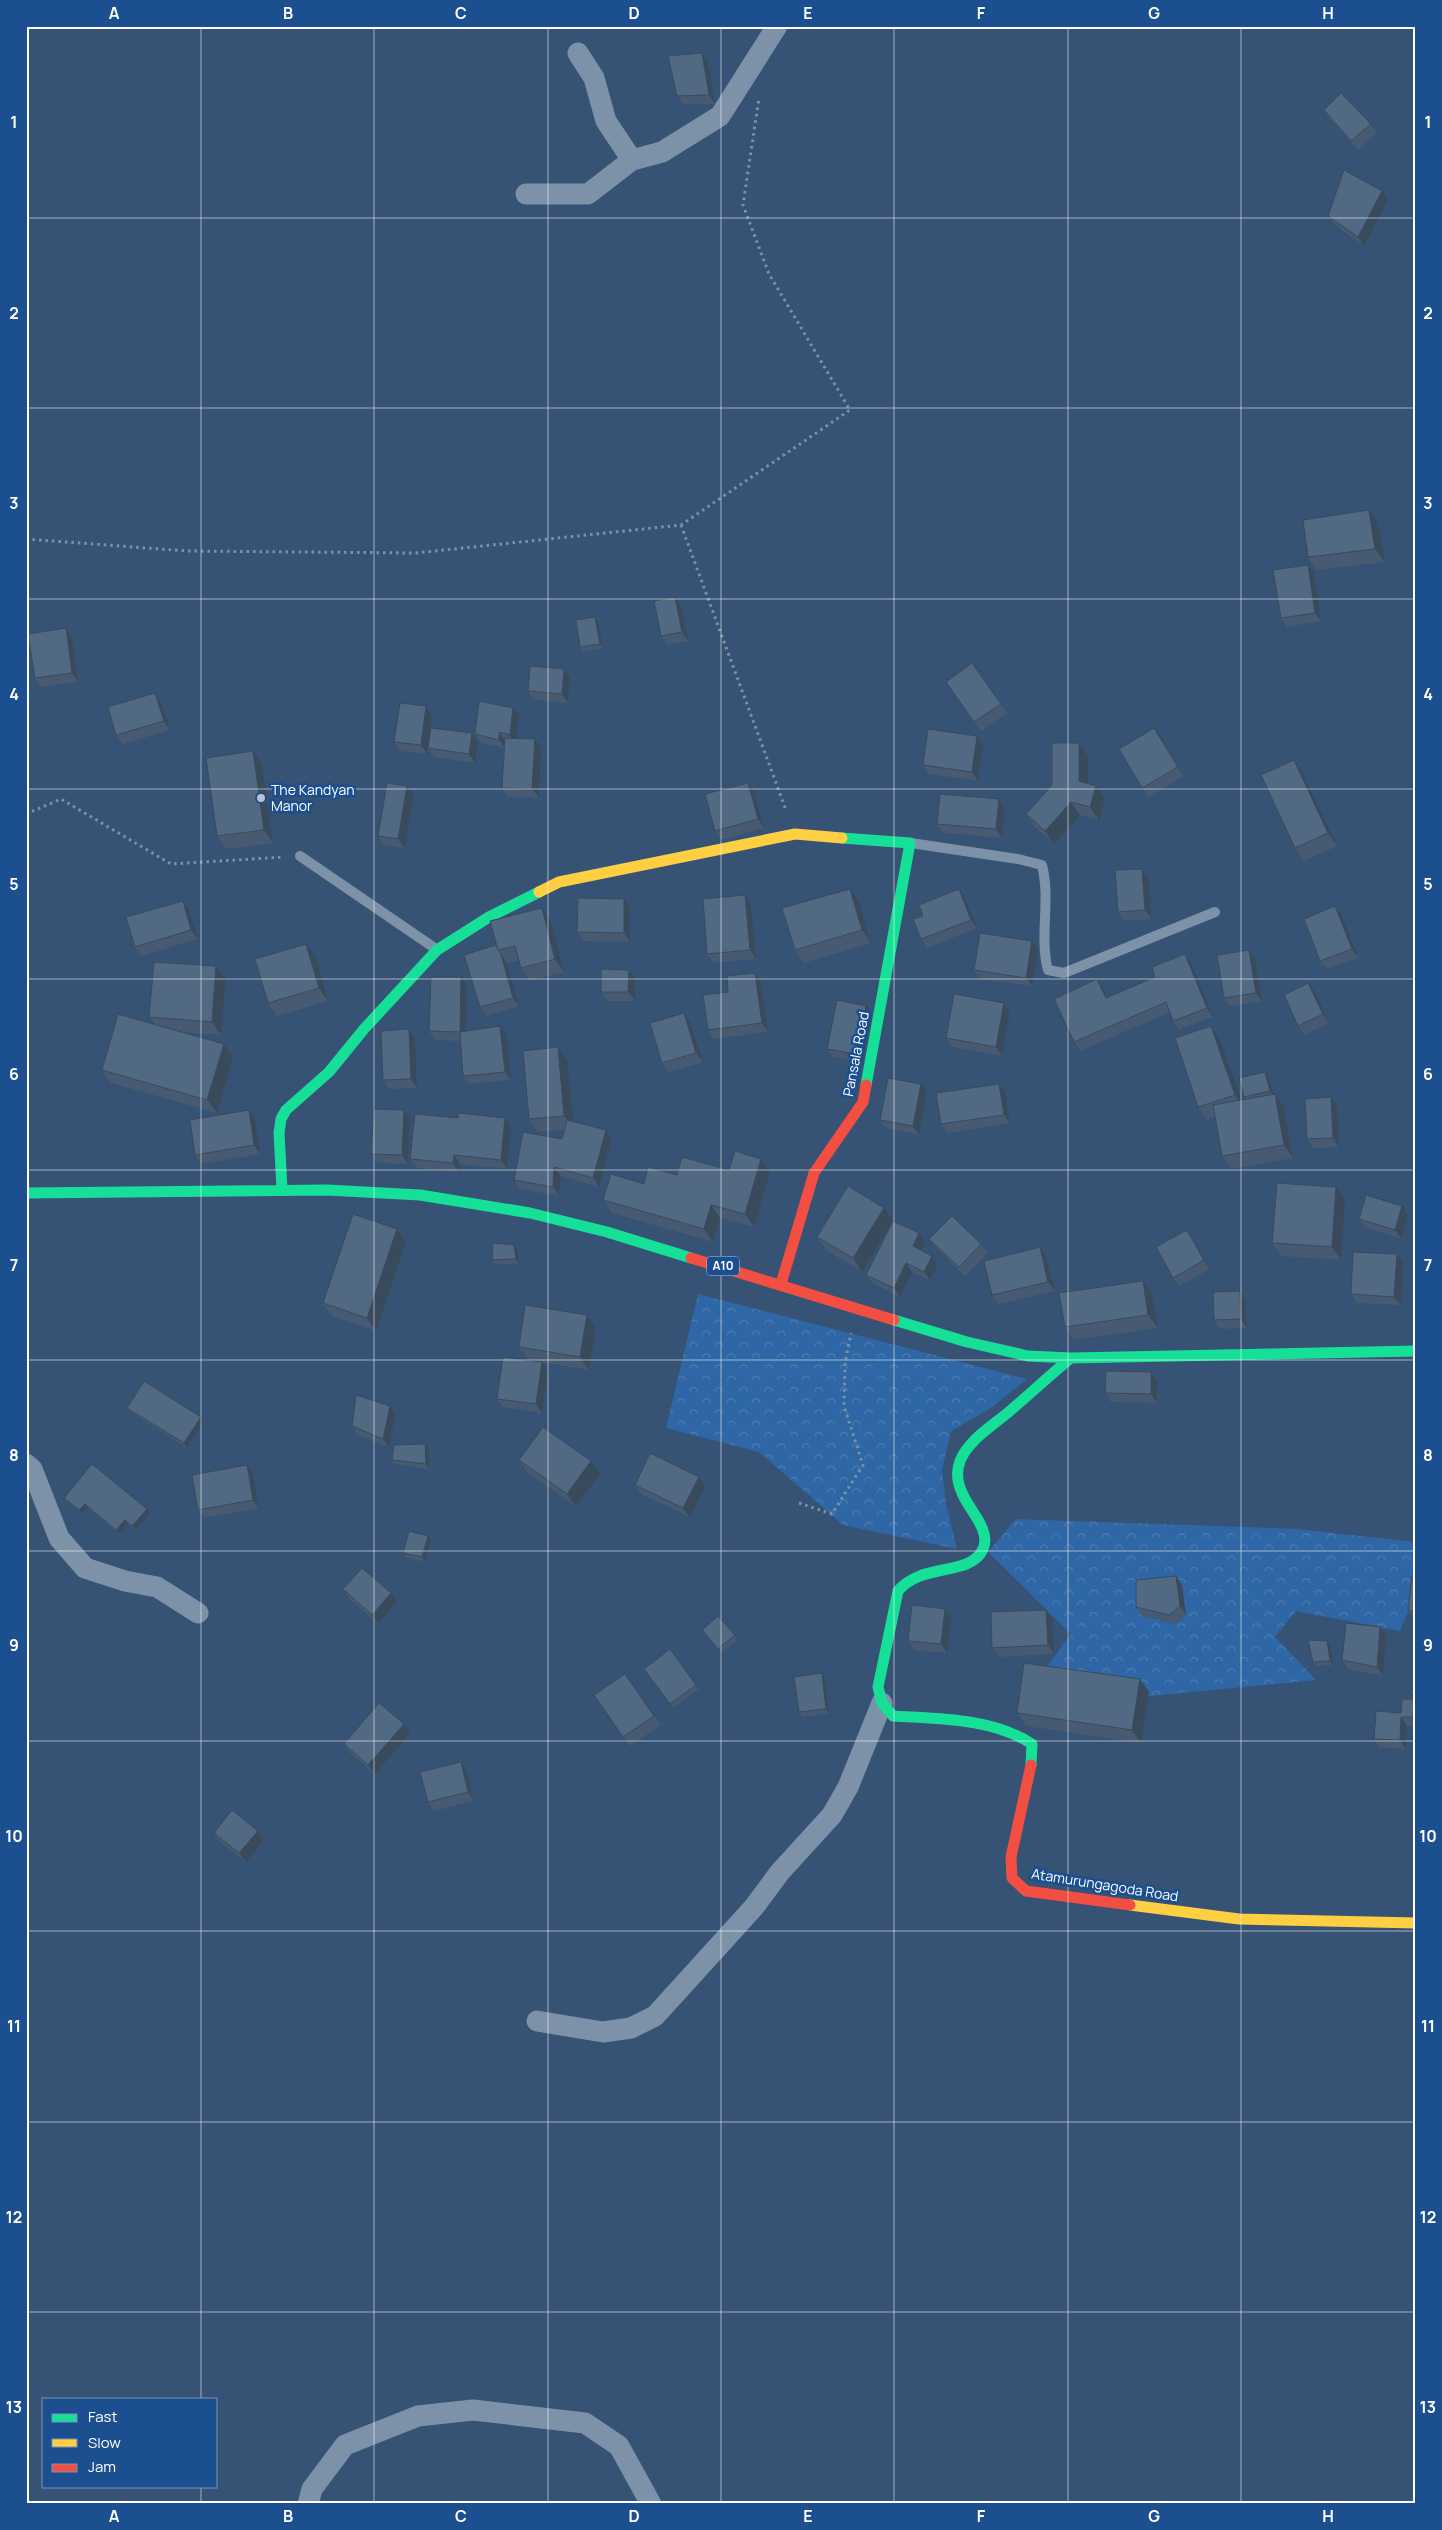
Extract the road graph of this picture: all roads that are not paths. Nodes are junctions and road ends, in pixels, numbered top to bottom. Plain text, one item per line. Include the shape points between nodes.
1 (772, 33) edge
2 (578, 53) dead end
3 (632, 160) junction
4 (526, 194) dead end
5 (910, 842) junction
6 (300, 856) road end
7 (1215, 912) dead end
8 (437, 950) junction
9 (282, 1189) junction
10 (26, 1193) edge
11 (781, 1284) junction
12 (1416, 1351) edge
13 (1071, 1358) junction
14 (26, 1464) edge
15 (198, 1613) dead end
16 (882, 1703) junction
17 (1416, 1923) edge
18 (537, 2021) dead end
19 (308, 2504) edge
20 (651, 2504) edge

1 - 3 street via 720,116 662,152
2 - 3 street via 594,78 606,121
3 - 4 street via 588,194
5 - 7 lane via 1042,865 1047,885 1045,958 1048,970 1064,973
5 - 8 main road via 795,834 559,882 489,917
5 - 11 main road, Pansala Road via 863,1102 814,1173
6 - 8 lane
8 - 9 main road via 329,1072 286,1110 279,1133
9 - 10 main road, A10
9 - 11 main road, A10 via 420,1196 530,1213 607,1232
11 - 13 main road, A10 via 1000,1350 1028,1356
12 - 13 main road, A10
13 - 16 main road via 980,1437 959,1463 960,1492 986,1538 983,1550 959,1566 910,1576 903,1581 898,1591 878,1687
14 - 15 street via 32,1469 58,1538 85,1568 125,1581 158,1587
16 - 17 main road, Atamurungagoda Road via 894,1716 978,1725 1022,1735 1032,1744 1034,1755 1011,1857 1012,1878 1026,1890 1239,1919
16 - 18 street via 848,1787 832,1815 655,2016 630,2028 603,2032
19 - 20 street via 312,2489 345,2445 418,2416 473,2410 585,2424 619,2446

